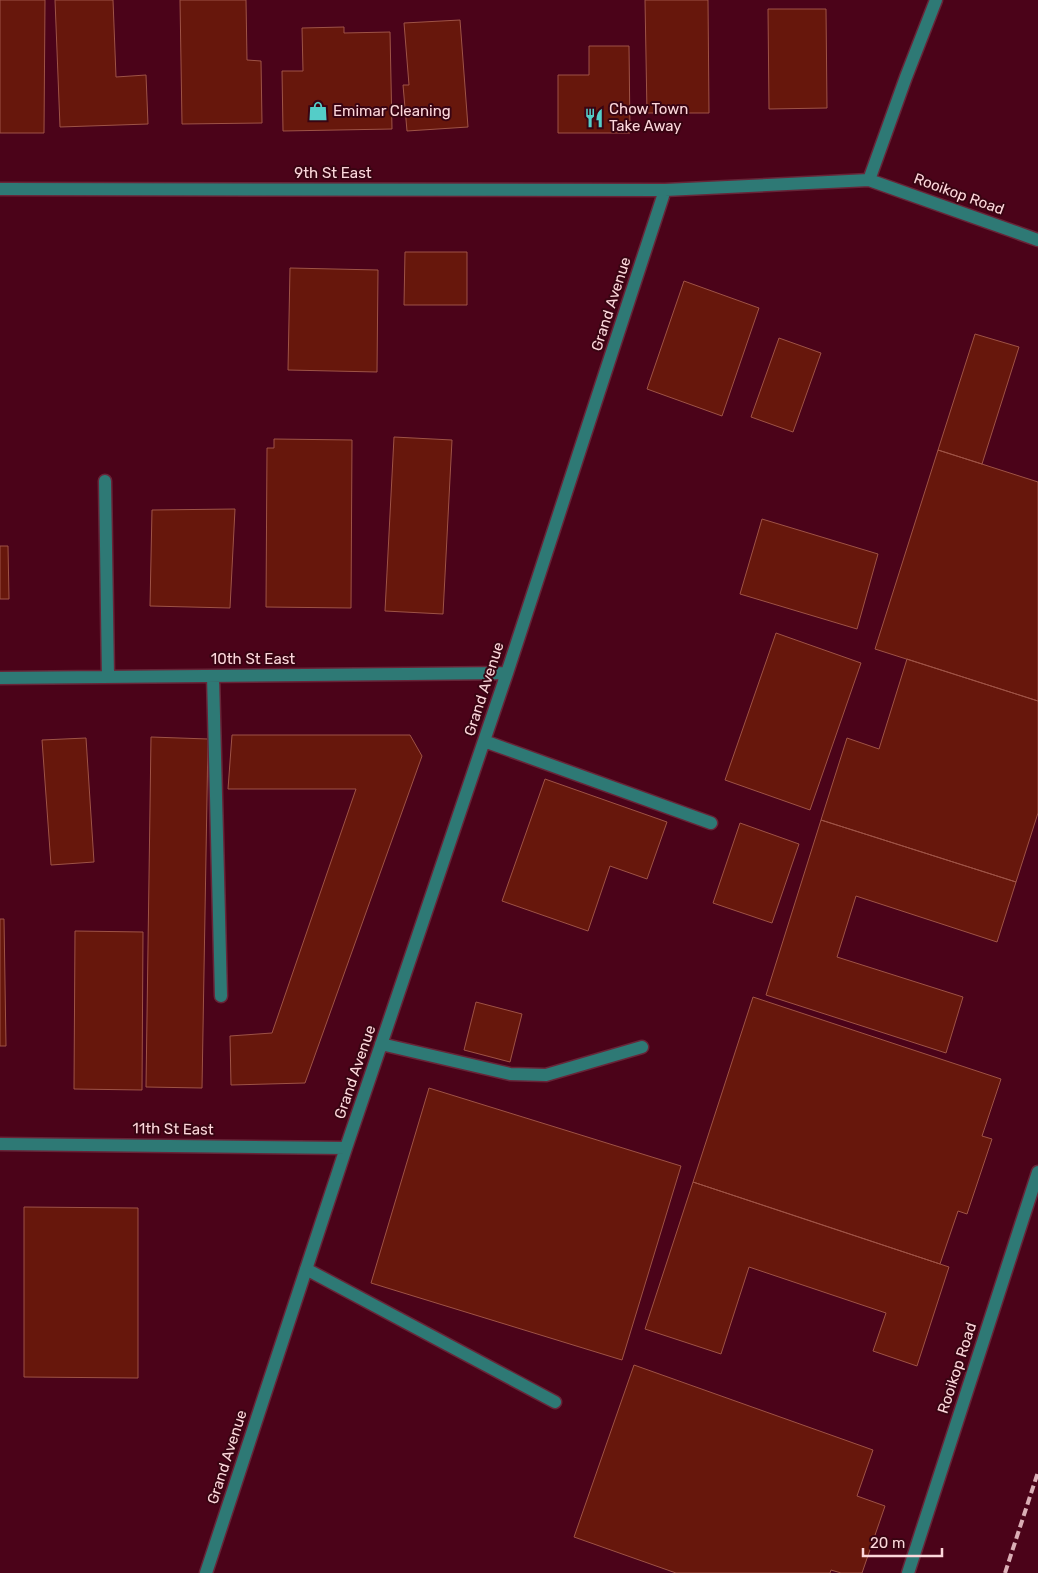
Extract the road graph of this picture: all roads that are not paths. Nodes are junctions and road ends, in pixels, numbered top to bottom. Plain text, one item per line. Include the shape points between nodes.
1 (936, 0) edge
2 (869, 180) junction
3 (0, 189) edge
4 (665, 190) junction
5 (1038, 240) edge
6 (105, 480) dead end
7 (507, 673) junction
8 (212, 676) junction
9 (108, 677) junction
10 (0, 678) edge
11 (484, 741) junction
12 (711, 823) dead end
13 (221, 996) dead end
14 (381, 1044) junction
15 (642, 1047) dead end
16 (0, 1144) edge
17 (346, 1148) junction
18 (1038, 1172) edge
19 (306, 1269) junction
20 (555, 1402) dead end
21 (206, 1573) edge
22 (908, 1573) edge

1 - 2 street
2 - 4 street
2 - 5 street, Rooikop Road
3 - 4 street, 9th St East
4 - 7 street, Grand Avenue
6 - 9 street
7 - 8 street, 10th St East
7 - 11 street, Grand Avenue
8 - 9 street, 10th St East
8 - 13 street
9 - 10 street, 10th St East
11 - 12 street
11 - 14 street, Grand Avenue
14 - 15 street via 510,1074 546,1075
14 - 17 street, Grand Avenue
16 - 17 street, 11th St East
17 - 19 street, Grand Avenue
18 - 22 street, Rooikop Road
19 - 20 street
19 - 21 street, Grand Avenue

